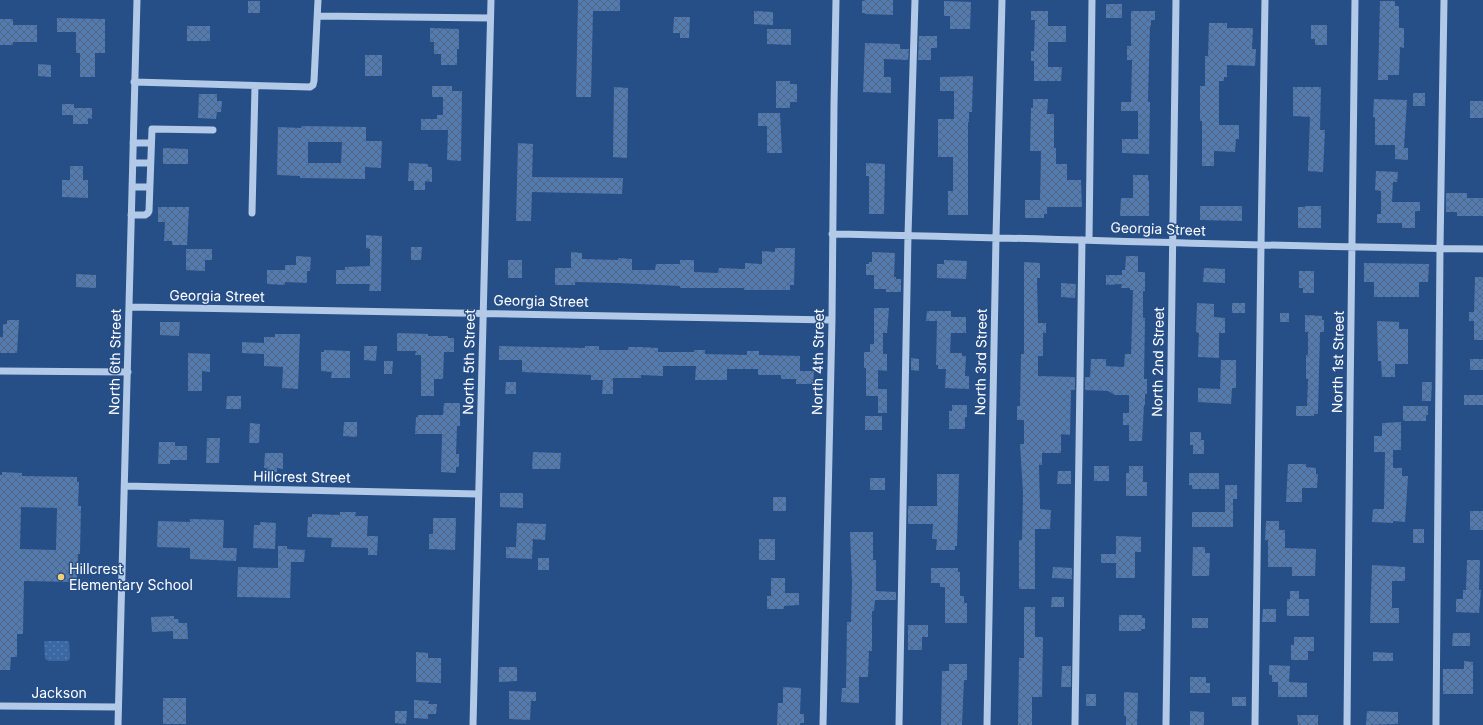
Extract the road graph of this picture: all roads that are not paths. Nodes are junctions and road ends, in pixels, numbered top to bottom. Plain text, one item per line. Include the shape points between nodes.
1 (137, 0) edge
2 (318, 0) edge
3 (491, 0) edge
4 (836, 0) edge
5 (915, 0) edge
6 (1002, 0) edge
7 (1092, 0) edge
8 (1176, 0) edge
9 (1265, 0) edge
10 (1355, 0) edge
11 (1444, 0) edge
12 (318, 16) junction
13 (490, 18) junction
14 (134, 82) junction
15 (255, 86) junction
16 (213, 130) dead end
17 (133, 143) junction
18 (151, 143) junction
19 (133, 163) junction
20 (150, 163) junction
21 (132, 187) junction
22 (149, 187) junction
23 (252, 213) dead end
24 (132, 215) junction
25 (832, 234) junction
26 (908, 236) junction
27 (996, 237) junction
28 (1086, 240) junction
29 (1172, 243) junction
30 (1261, 245) junction
31 (1352, 247) junction
32 (1440, 248) junction
33 (1483, 249) edge
34 (130, 307) junction
35 (483, 313) junction
36 (832, 320) junction
37 (0, 371) edge
38 (128, 372) junction
39 (125, 486) junction
40 (478, 494) junction
41 (0, 706) edge
42 (118, 707) junction
43 (118, 725) edge
44 (473, 725) edge
45 (823, 725) edge
46 (899, 725) edge
47 (987, 725) edge
48 (1075, 725) edge
49 (1166, 725) edge
50 (1255, 725) edge
51 (1347, 725) edge
52 (1436, 725) edge

1 - 14 street, North 6th Street
2 - 12 street
3 - 13 street, North 5th Street
4 - 25 street, North 4th Street
5 - 26 street
6 - 27 street, North 3rd Street
7 - 28 street
8 - 29 street, North 2nd Street
9 - 30 street
10 - 31 street, North 1st Street
11 - 32 street
12 - 13 street
12 - 15 street via 313,85
13 - 35 street, North 5th Street
14 - 15 street
14 - 17 street, North 6th Street
15 - 23 street
16 - 18 street via 152,129
17 - 18 street
17 - 19 street, North 6th Street
18 - 20 street
19 - 20 street
19 - 21 street, North 6th Street
20 - 22 street
21 - 22 street
21 - 24 street, North 6th Street
22 - 24 street via 148,213
24 - 34 street, North 6th Street
25 - 26 street, Georgia Street
25 - 36 street, North 4th Street
26 - 27 street, Georgia Street
26 - 46 street
27 - 28 street, Georgia Street
27 - 47 street, North 3rd Street
28 - 29 street, Georgia Street
28 - 48 street
29 - 30 street, Georgia Street
29 - 49 street, North 2nd Street
30 - 31 street, Georgia Street
30 - 50 street
31 - 32 street, Georgia Street
31 - 51 street, North 1st Street
32 - 33 street, Georgia Street
32 - 52 street
34 - 35 street, Georgia Street
34 - 38 street, North 6th Street
35 - 36 street, Georgia Street
35 - 40 street, North 5th Street
36 - 45 street, North 4th Street
37 - 38 street
38 - 39 street, North 6th Street
39 - 40 street, Hillcrest Street
39 - 42 street, North 6th Street
40 - 44 street, North 5th Street
41 - 42 street, Jackson
42 - 43 street, North 6th Street

